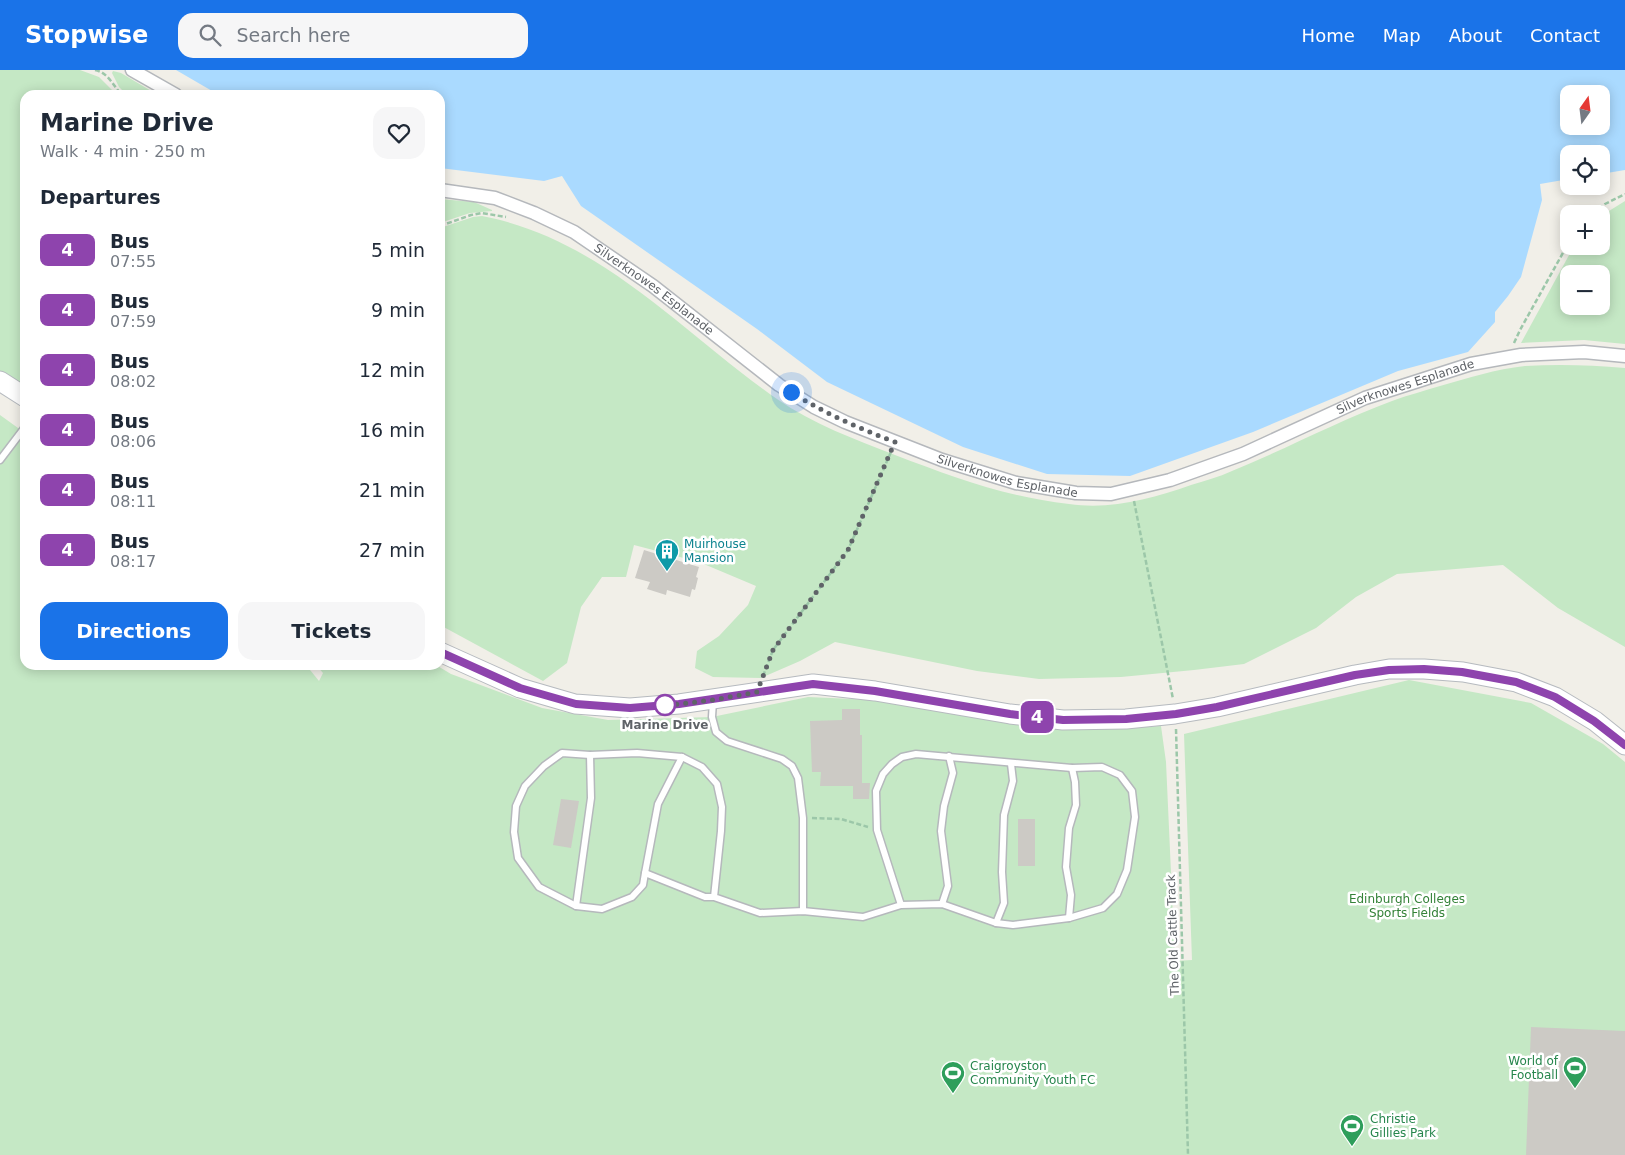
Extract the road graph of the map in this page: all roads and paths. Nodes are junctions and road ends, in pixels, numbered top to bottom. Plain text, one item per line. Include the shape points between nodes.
1 (95, 70) edge
2 (132, 70) edge
3 (101, 71) edge
4 (117, 90) edge
5 (167, 90) edge
6 (445, 191) edge
7 (1625, 194) edge
8 (1605, 205) edge
9 (534, 212) junction
10 (445, 224) edge
11 (1562, 255) edge
12 (1509, 356) junction
13 (1625, 356) edge
14 (0, 381) edge
15 (20, 393) edge
16 (20, 434) edge
17 (895, 442) junction
18 (0, 460) edge
19 (1132, 489) junction
20 (445, 654) edge
21 (757, 692) junction
22 (713, 700) junction
23 (1176, 714) junction
24 (1625, 745) edge
25 (590, 755) junction
26 (950, 756) junction
27 (682, 757) junction
28 (1011, 764) junction
29 (1072, 768) junction
30 (802, 818) junction
31 (877, 830) junction
32 (645, 872) junction
33 (714, 897) junction
34 (942, 904) junction
35 (901, 905) junction
36 (576, 906) junction
37 (803, 911) junction
38 (1069, 918) junction
39 (996, 922) junction
40 (1188, 1155) edge

1 - 3 path
2 - 5 street
3 - 4 path
6 - 9 street, Silverknowes Esplanade via 495,198
7 - 8 path
9 - 10 path via 503,217 482,213
9 - 17 street, Silverknowes Esplanade via 574,232 653,286 779,385 814,407
11 - 12 path
12 - 13 street, Silverknowes Esplanade via 1584,352
12 - 19 street, Silverknowes Esplanade via 1471,364 1365,398 1243,454 1170,480
14 - 15 street
16 - 18 lane
17 - 19 street, Silverknowes Esplanade via 1016,483 1076,494 1111,494
17 - 21 path via 848,550 773,650
19 - 23 path, The Old Cattle Track
20 - 22 street via 520,688 576,704 630,708
21 - 22 street
21 - 23 street via 813,684 1063,720
22 - 30 lane via 716,732 727,741 782,759 792,766 798,778
23 - 24 street via 1355,675 1424,669 1516,682 1555,697
23 - 40 path, The Old Cattle Track
25 - 27 lane
25 - 36 lane via 591,798
25 - 36 lane via 562,753 525,786 516,806 514,832 518,858 539,887
26 - 28 lane
26 - 31 lane via 916,754 902,757 892,764 883,774 876,791
26 - 34 lane via 953,774 941,831 948,886
27 - 32 lane via 658,804
27 - 33 lane via 702,767 717,784 722,807
28 - 29 lane
28 - 39 lane via 1013,781 1004,815 1004,903
29 - 38 lane via 1076,782 1076,806 1069,828 1066,866 1071,895
29 - 38 lane via 1102,767 1120,775 1132,791 1135,817 1127,870 1117,894 1103,908
30 - 31 path via 841,819
30 - 37 lane
31 - 35 lane
32 - 33 lane via 705,897
32 - 36 lane via 643,885 632,897 602,909
33 - 37 lane via 760,913
34 - 35 lane
34 - 39 lane
35 - 37 lane via 863,917
38 - 39 lane via 1013,925

